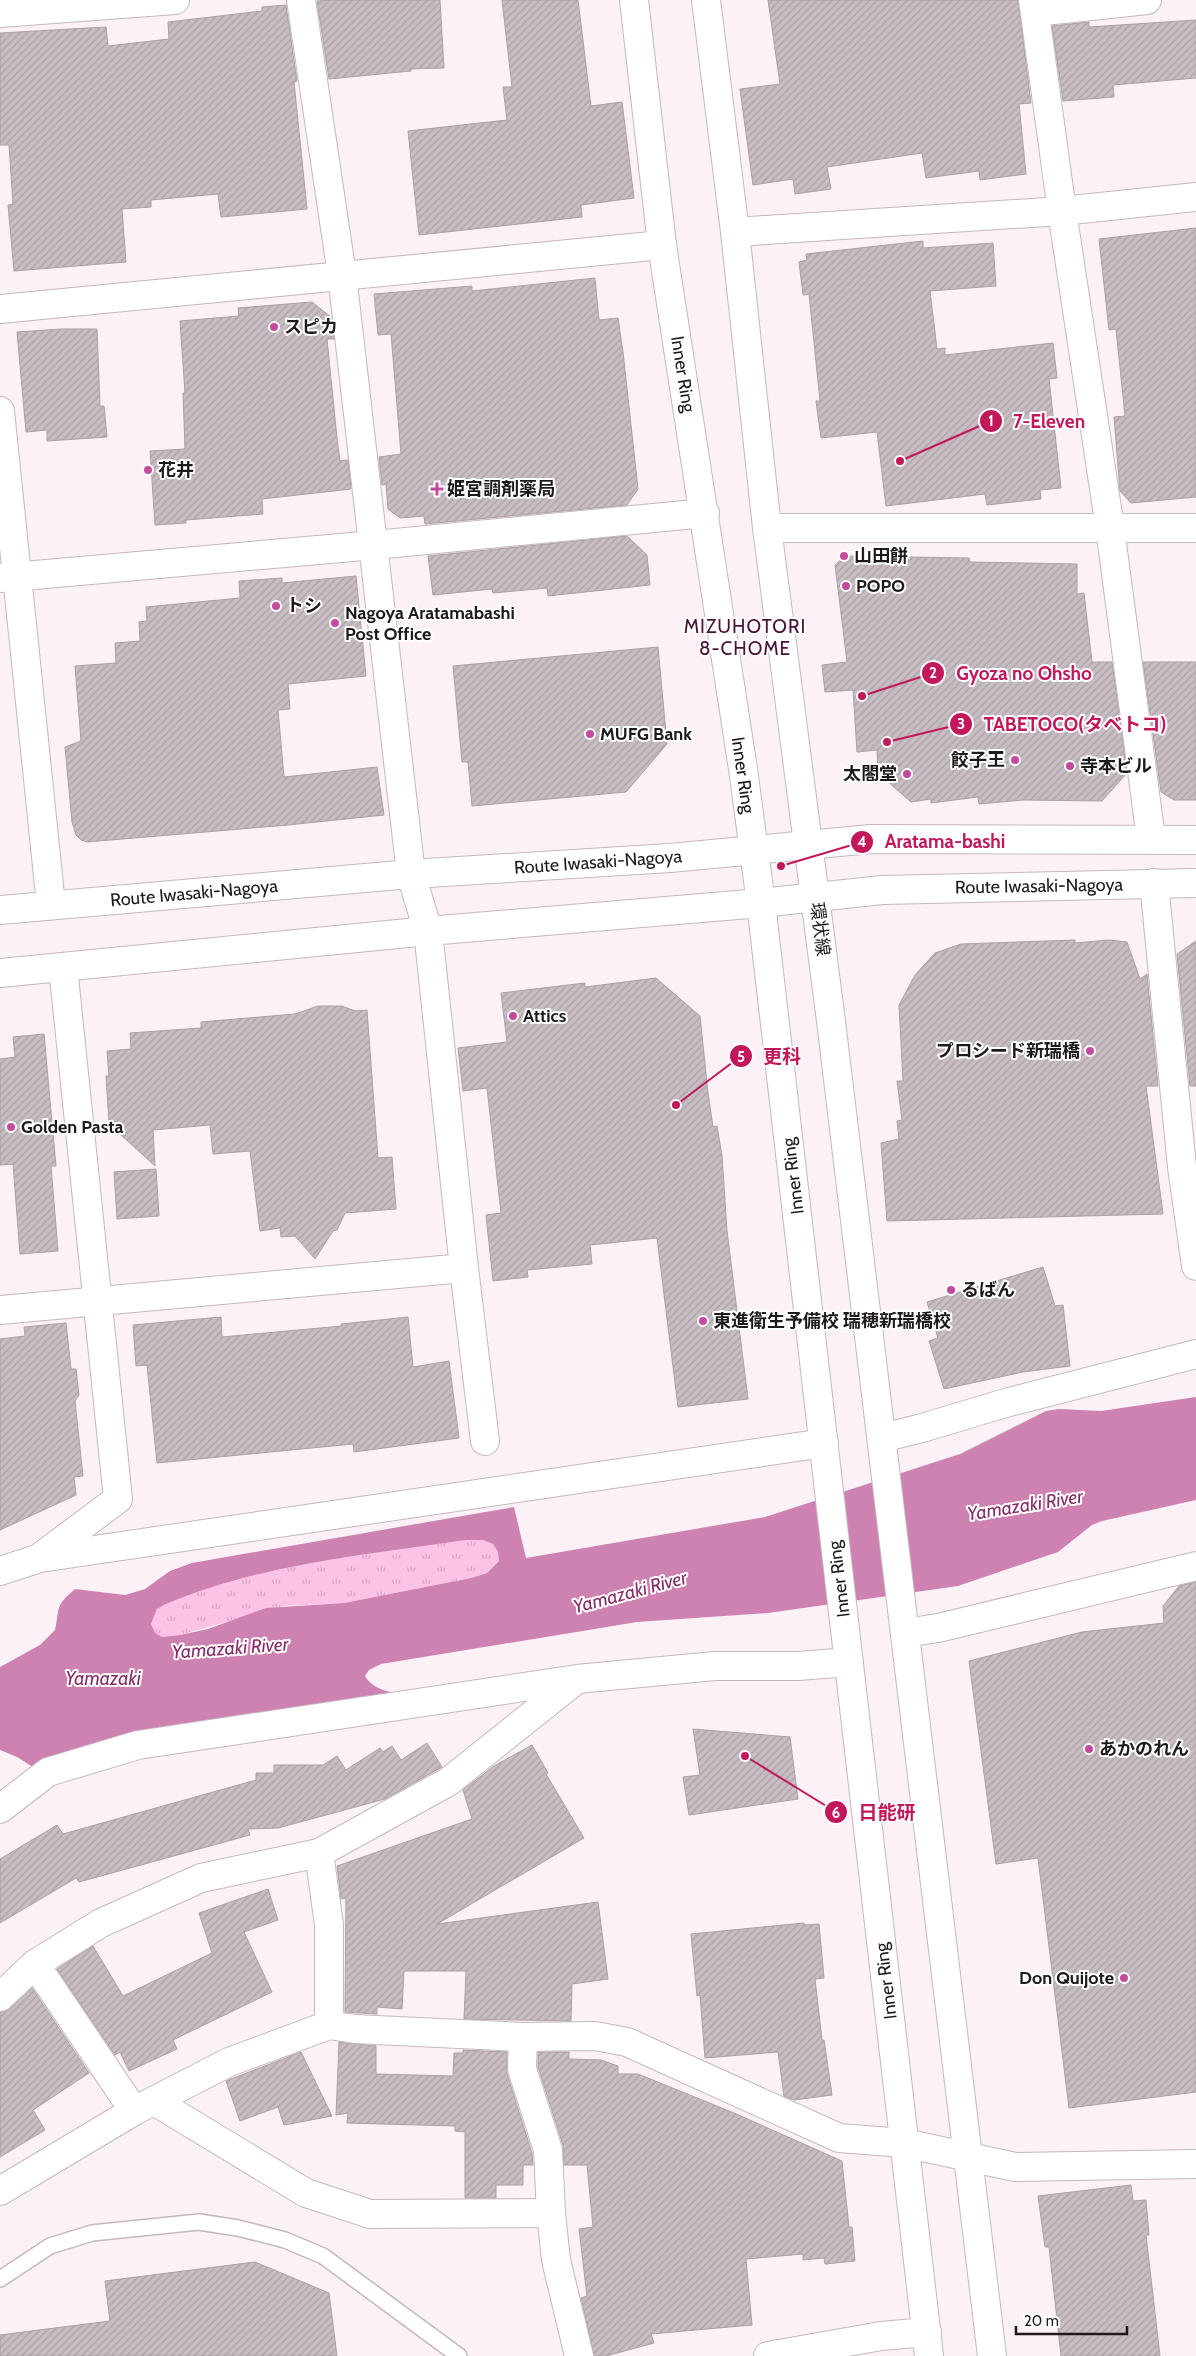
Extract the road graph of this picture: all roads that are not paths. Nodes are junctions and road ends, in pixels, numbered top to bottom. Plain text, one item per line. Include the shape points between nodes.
1 (175, 0) edge
2 (301, 0) edge
3 (634, 0) edge
4 (706, 0) edge
5 (1147, 0) edge
6 (1034, 6) edge
7 (0, 13) edge
8 (1196, 197) edge
9 (1062, 211) junction
10 (735, 232) junction
11 (662, 245) junction
12 (342, 275) junction
13 (0, 309) edge
14 (0, 411) edge
15 (705, 513) junction
16 (767, 528) junction
17 (1110, 528) junction
18 (1196, 528) edge
19 (375, 545) junction
20 (9, 577) edge
21 (1151, 840) junction
22 (1196, 840) edge
23 (809, 844) junction
24 (753, 850) junction
25 (412, 874) junction
26 (1154, 883) junction
27 (1196, 884) edge
28 (816, 896) junction
29 (761, 903) junction
30 (51, 905) junction
31 (0, 910) edge
32 (428, 931) junction
33 (63, 967) junction
34 (0, 973) edge
35 (1196, 1266) edge
36 (464, 1268) junction
37 (98, 1301) junction
38 (0, 1310) edge
39 (1196, 1354) edge
40 (485, 1441) dead end
41 (883, 1447) junction
42 (824, 1450) junction
43 (40, 1558) junction
44 (1196, 1566) edge
45 (0, 1571) edge
46 (905, 1633) junction
47 (849, 1662) junction
48 (577, 1679) junction
49 (0, 1810) edge
50 (319, 1853) junction
51 (35, 1964) junction
52 (0, 1997) edge
53 (329, 2024) junction
54 (523, 2037) junction
55 (144, 2106) junction
56 (904, 2143) junction
57 (968, 2158) junction
58 (1196, 2164) edge
59 (0, 2191) edge
60 (551, 2213) junction
61 (0, 2279) edge
62 (928, 2344) edge
63 (460, 2356) edge
64 (579, 2356) edge
65 (768, 2356) edge
66 (992, 2356) edge

1 - 7 street
2 - 12 street
3 - 11 street, Inner Ring
4 - 10 street
5 - 6 street
6 - 9 street
8 - 9 street
9 - 10 street
9 - 17 street
10 - 16 street
11 - 12 street
11 - 15 street, Inner Ring
12 - 13 street
12 - 19 street
14 - 20 street
15 - 19 street
15 - 24 street, Inner Ring
16 - 17 street
16 - 23 street
17 - 18 street
17 - 21 street
19 - 20 street
19 - 25 street
20 - 30 street
21 - 22 street, Route Iwasaki-Nagoya
21 - 23 street, Route Iwasaki-Nagoya via 871,839
23 - 24 street, Route Iwasaki-Nagoya
23 - 28 street, 環状線
24 - 25 street, Route Iwasaki-Nagoya
24 - 29 street, Inner Ring
25 - 30 street, Route Iwasaki-Nagoya
25 - 32 street
26 - 27 street
26 - 28 street via 882,890
26 - 35 street via 1182,1167
28 - 29 street
28 - 41 street
29 - 32 street
29 - 42 street, Inner Ring
30 - 31 street, Route Iwasaki-Nagoya
32 - 33 street
32 - 36 street
33 - 34 street
33 - 37 street
36 - 37 street
36 - 40 street
37 - 38 street
37 - 43 street via 118,1499
39 - 41 street via 922,1428
41 - 46 street
42 - 43 street
42 - 47 street, Inner Ring
43 - 45 street
44 - 46 street via 938,1628
46 - 57 street
47 - 48 street via 715,1666
47 - 56 street, Inner Ring
48 - 49 street via 138,1745 48,1772
48 - 50 street via 448,1782
50 - 51 street via 201,1878 101,1923
50 - 53 street via 329,1925
51 - 52 street
51 - 55 street
53 - 54 street via 356,2029
53 - 55 street via 229,2062
54 - 56 street via 595,2036 627,2042 839,2138
54 - 60 street via 522,2069 548,2150
55 - 59 street
55 - 60 street via 306,2193 370,2214
56 - 57 street
56 - 62 street, Inner Ring
57 - 58 street via 1015,2167
57 - 66 street
60 - 64 street via 556,2260
61 - 63 lane via 50,2246 92,2233 198,2222 238,2228 285,2240 323,2256
62 - 65 street via 881,2336

